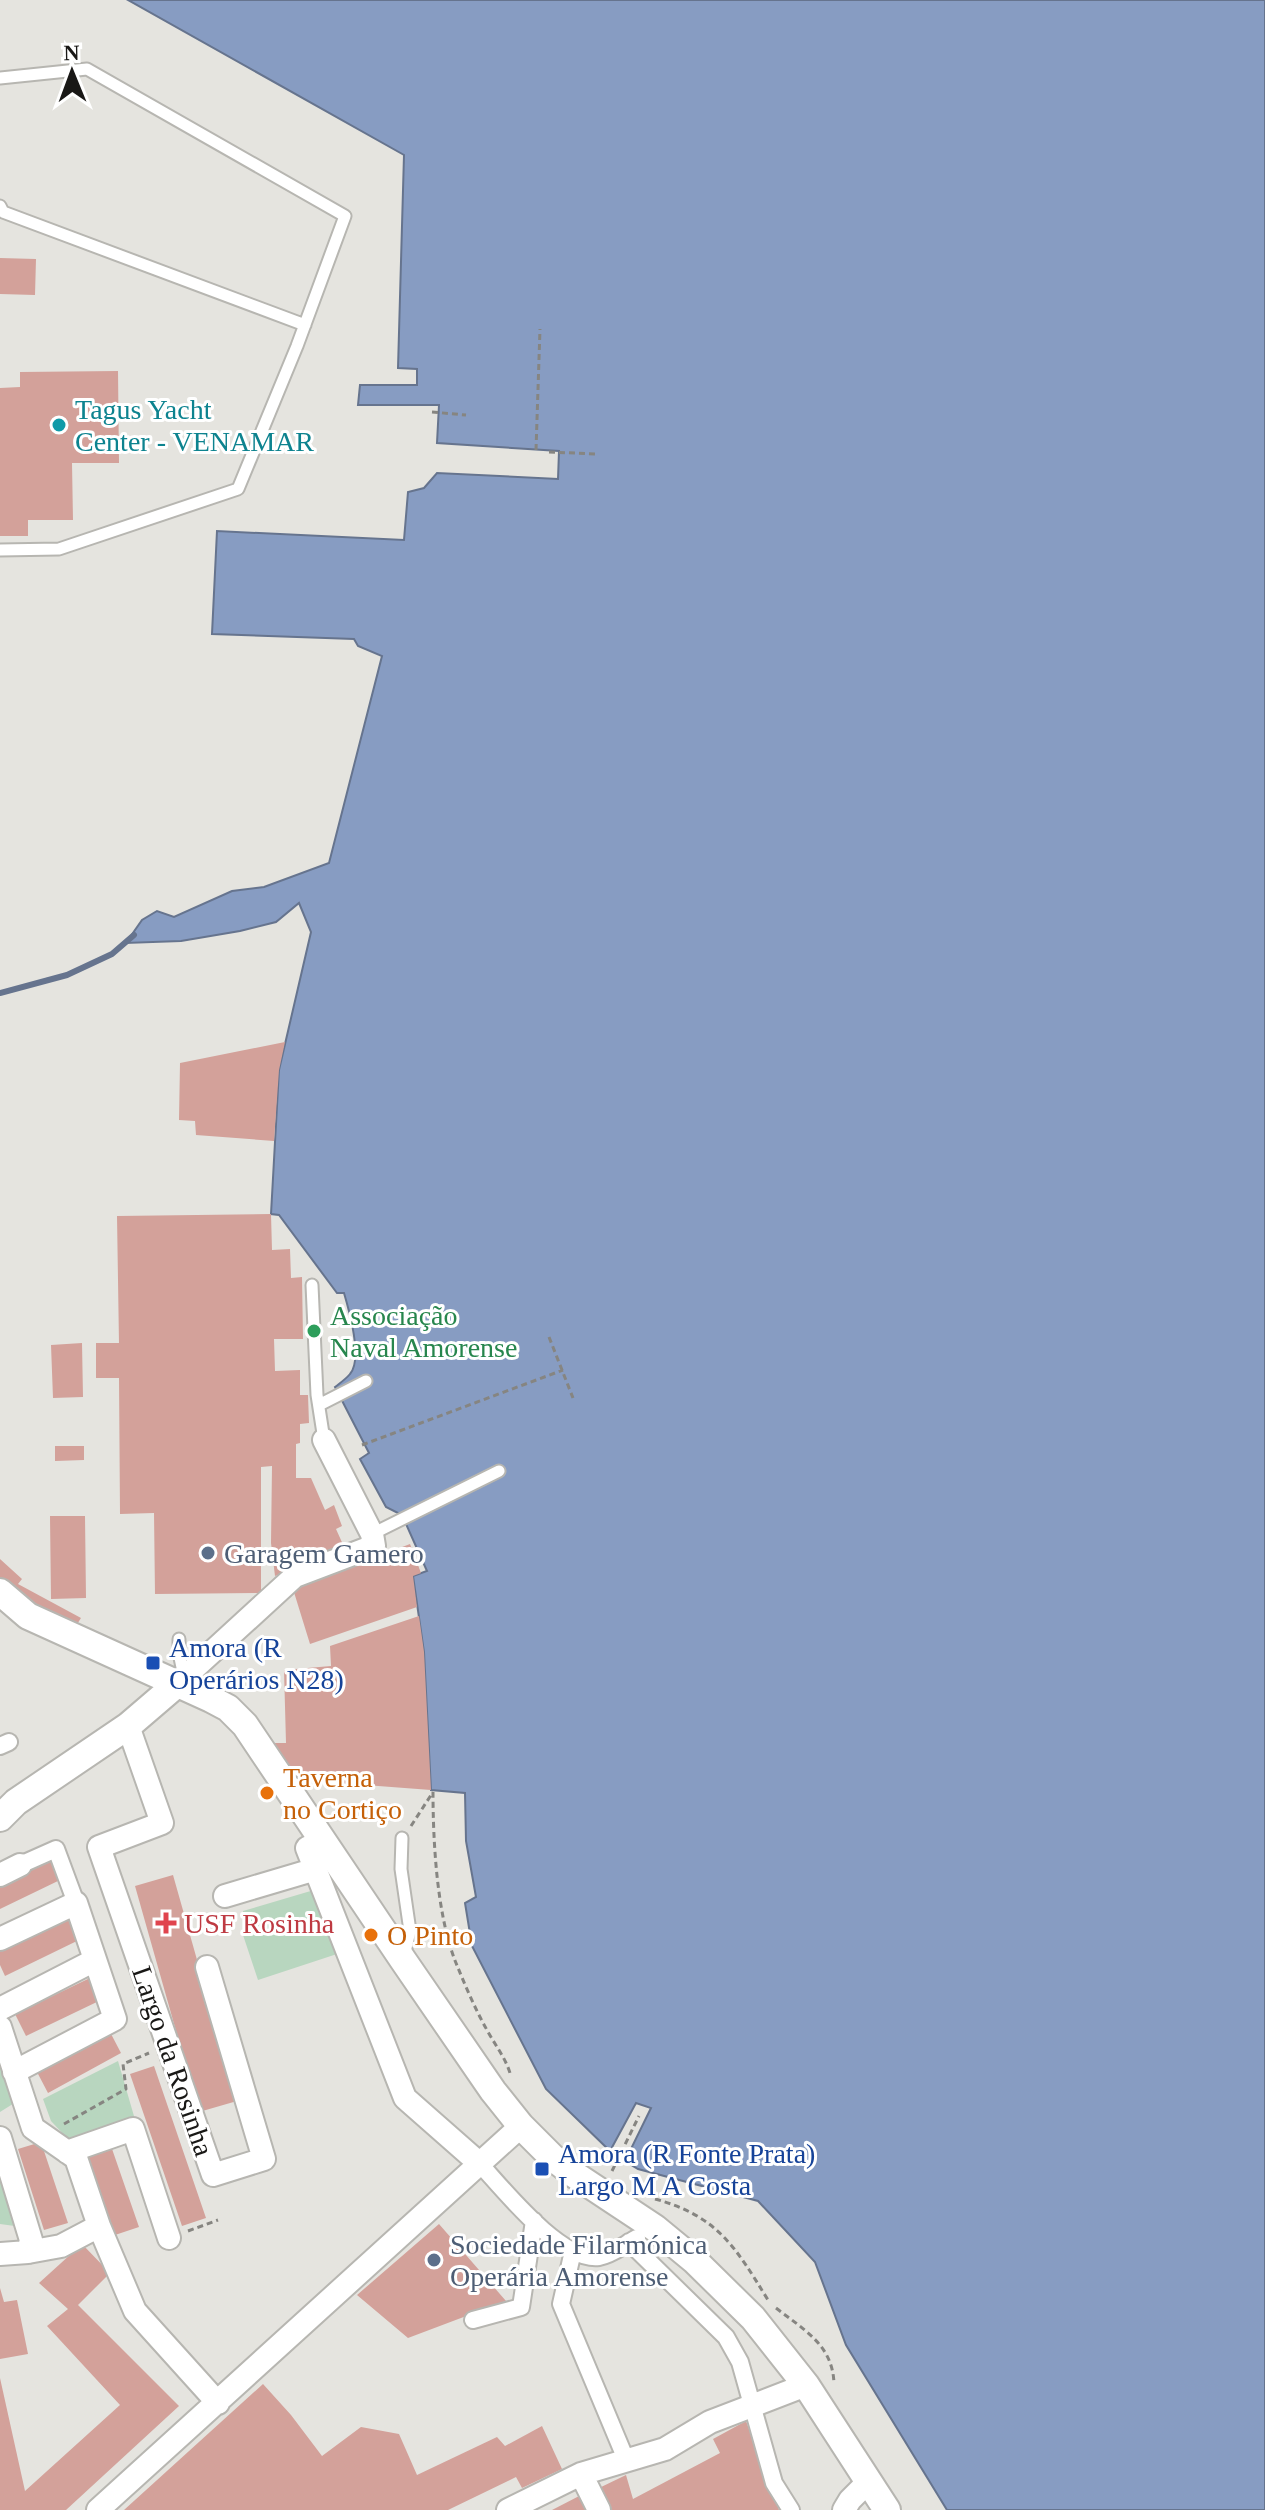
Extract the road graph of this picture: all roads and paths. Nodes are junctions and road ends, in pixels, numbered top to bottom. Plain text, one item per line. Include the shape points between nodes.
1 (0, 78) edge
2 (0, 206) edge
3 (305, 325) junction
4 (540, 329) dead end
5 (432, 412) dead end
6 (466, 415) dead end
7 (536, 450) dead end
8 (549, 452) dead end
9 (596, 454) dead end
10 (0, 550) edge
11 (312, 1285) dead end
12 (549, 1337) dead end
13 (563, 1370) junction
14 (366, 1381) dead end
15 (573, 1398) dead end
16 (319, 1405) junction
17 (324, 1440) joint
18 (362, 1445) dead end
19 (499, 1471) dead end
20 (372, 1534) junction
21 (0, 1592) edge
22 (0, 1612) edge
23 (28, 1616) junction
24 (179, 1639) dead end
25 (181, 1681) junction
26 (128, 1726) junction
27 (2, 1808) edge
28 (402, 1838) joint
29 (324, 1840) junction
30 (316, 1869) junction
31 (10, 1870) edge
32 (225, 1896) dead end
33 (76, 1903) junction
34 (0, 1939) edge
35 (95, 1960) junction
36 (403, 1960) junction
37 (207, 1967) dead end
38 (0, 2009) edge
39 (0, 2027) edge
40 (167, 2044) junction
41 (14, 2072) junction
42 (513, 2084) dead end
43 (639, 2116) dead end
44 (521, 2126) junction
45 (37, 2128) junction
46 (0, 2131) edge
47 (0, 2138) edge
48 (67, 2152) junction
49 (480, 2164) junction
50 (609, 2178) dead end
51 (650, 2198) dead end
52 (218, 2220) dead end
53 (534, 2221) junction
54 (99, 2226) junction
55 (655, 2228) junction
56 (169, 2238) joint
57 (629, 2242) junction
58 (573, 2251) junction
59 (28, 2252) junction
60 (0, 2254) edge
61 (473, 2320) dead end
62 (806, 2385) junction
63 (834, 2388) dead end
64 (218, 2403) junction
65 (753, 2406) junction
66 (627, 2462) junction
67 (581, 2474) junction
68 (868, 2482) junction
69 (886, 2509) edge
70 (98, 2510) edge
71 (508, 2510) edge
72 (599, 2510) edge
73 (791, 2510) edge
74 (844, 2510) edge

1 - 3 lane via 87,69 345,216
2 - 3 lane via 3,212
3 - 10 lane via 238,489 59,549
4 - 7 path
5 - 6 path
8 - 9 path
11 - 16 lane
12 - 13 path
13 - 15 path
13 - 18 path
14 - 16 lane
16 - 17 lane
17 - 20 street
19 - 20 lane
20 - 25 street via 374,1546 295,1576
21 - 23 street
22 - 23 street
23 - 25 street
24 - 25 lane
25 - 26 street
25 - 29 street via 228,1708 245,1725
26 - 27 street
26 - 40 street, Largo da Rosinha via 162,1823 99,1847
28 - 36 lane via 410,1931
28 - 42 path via 433,1792 437,1875 451,1948
29 - 30 street via 307,1848
29 - 36 street
30 - 32 street
30 - 49 street via 405,2098
31 - 33 street via 56,1849
33 - 34 street
33 - 35 street
35 - 38 street
35 - 41 street via 115,2019
36 - 44 street
37 - 40 street, Largo da Rosinha via 264,2159 213,2175
39 - 41 street
40 - 45 path via 123,2064 126,2089
41 - 45 street
43 - 50 path
44 - 49 street
44 - 55 street via 575,2175
45 - 46 street
45 - 48 street
47 - 59 street via 31,2240
48 - 54 street via 76,2158
48 - 56 street via 133,2129
49 - 53 street
49 - 64 street
51 - 63 path via 697,2214 714,2227 769,2301 818,2342 829,2358
52 - 56 path
53 - 58 street
53 - 61 street via 521,2307
54 - 59 street via 61,2246
54 - 64 street via 135,2311
55 - 57 street
55 - 62 street via 753,2318
57 - 58 street via 603,2257
57 - 65 street via 726,2337
58 - 66 street via 561,2304
59 - 60 street
62 - 65 street
62 - 68 street
64 - 70 street
65 - 66 street
65 - 73 street via 774,2483
66 - 67 street
67 - 71 street
67 - 72 street
68 - 69 street
68 - 74 street

